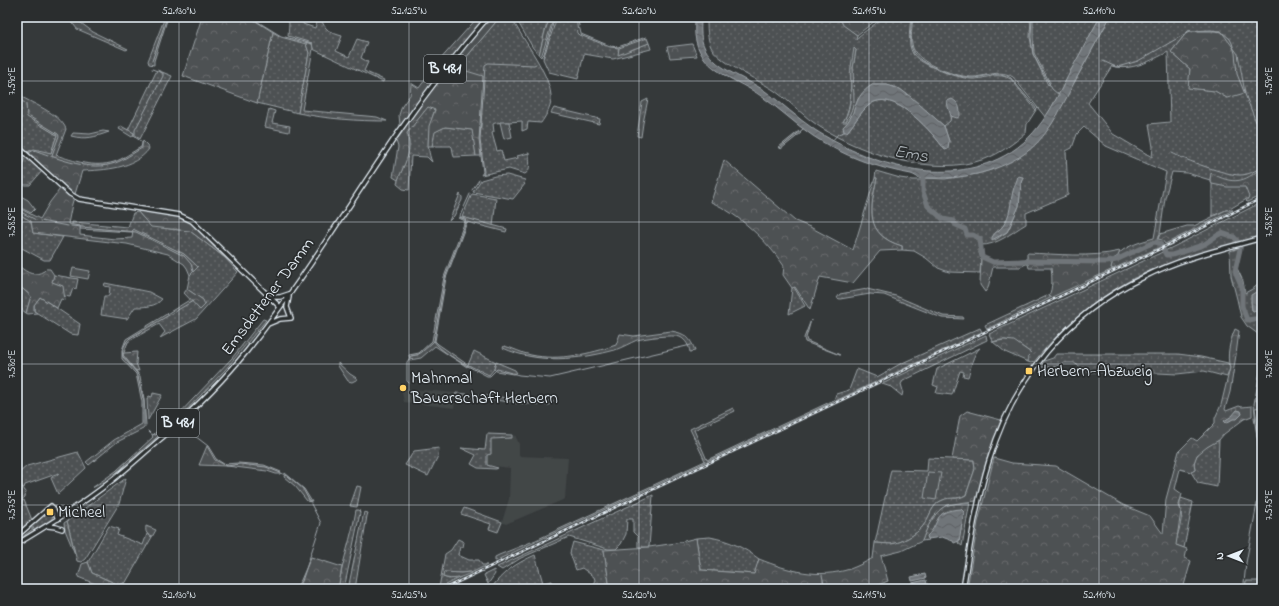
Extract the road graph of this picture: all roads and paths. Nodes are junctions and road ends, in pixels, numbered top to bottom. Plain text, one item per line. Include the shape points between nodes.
1 (488, 17) edge
2 (17, 146) edge
3 (1262, 238) edge
4 (290, 294) junction
5 (270, 297) junction
6 (280, 307) junction
7 (267, 324) junction
8 (58, 519) junction
9 (47, 526) junction
10 (62, 529) dead end
11 (17, 536) edge
12 (17, 544) edge
13 (963, 589) edge

1 - 4 street, Emsdettener Damm / B 481 via 398,133
2 - 5 street via 70,194 79,199 179,215 192,221
3 - 13 street via 1164,268 1134,282 1101,302 1074,323 1047,352 1014,400 998,434 978,507
4 - 5 street
4 - 6 street, Emsdettener Damm / B 481
4 - 7 street via 287,307 291,318
5 - 6 street
6 - 7 street, Emsdettener Damm / B 481
7 - 8 street, Emsdettener Damm / B 481 via 246,352 181,421 126,469
8 - 9 street, Emsdettener Damm / B 481
8 - 11 street via 50,506
9 - 10 street
9 - 12 street, Emsdettener Damm / B 481

